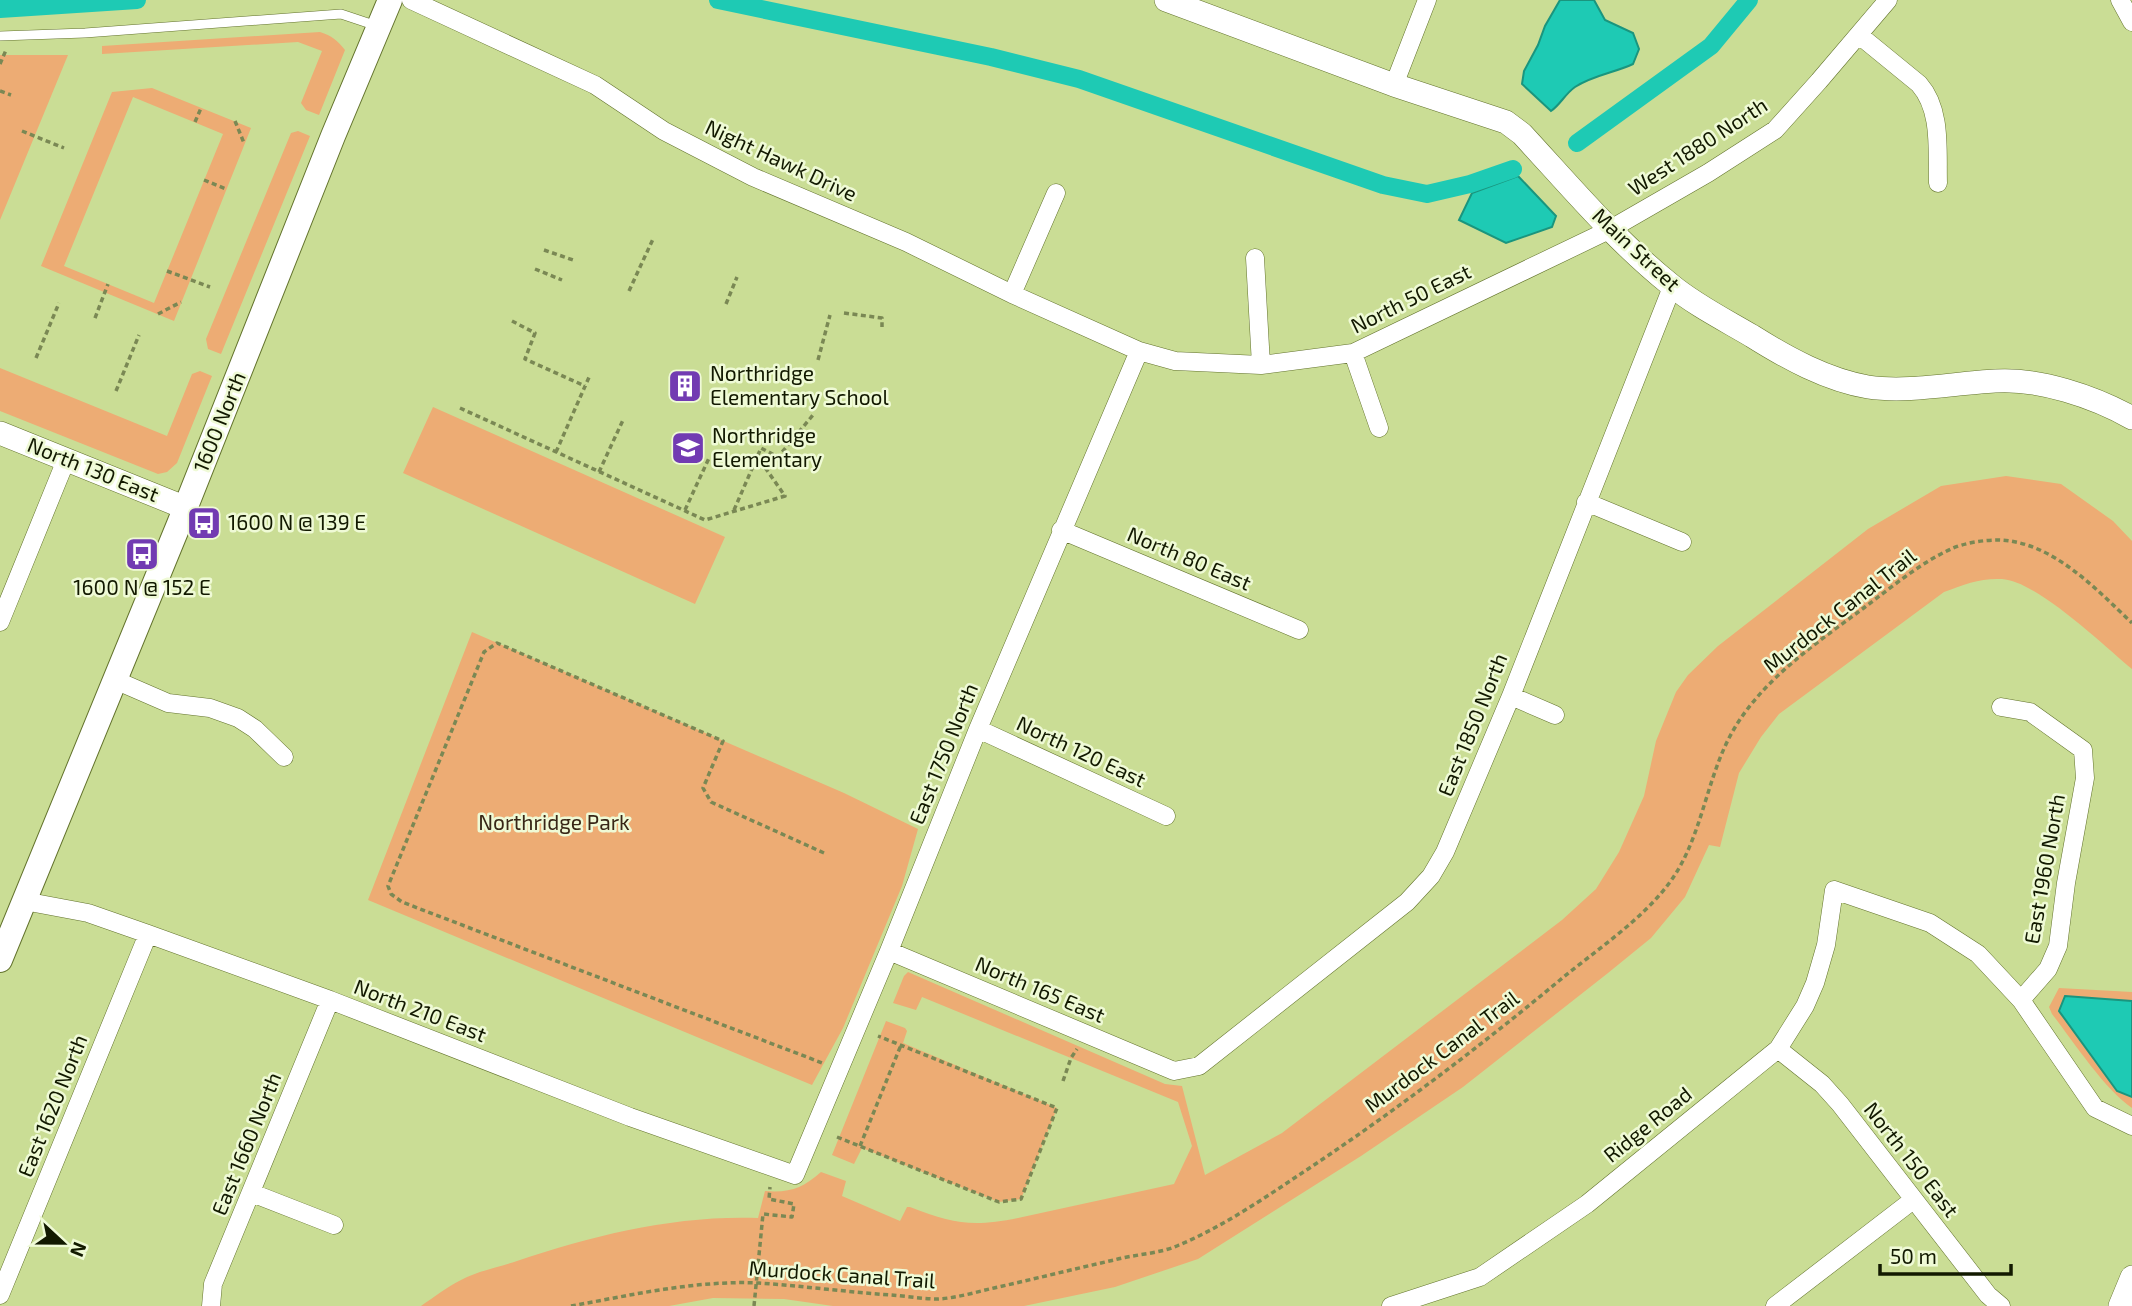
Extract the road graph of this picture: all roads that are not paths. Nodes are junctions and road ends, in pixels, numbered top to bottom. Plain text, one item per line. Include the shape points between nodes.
1 (390, 0) edge
2 (411, 0) edge
3 (1166, 0) edge
4 (1427, 0) edge
5 (1888, 0) edge
6 (2120, 0) edge
7 (2132, 22) edge
8 (379, 27) junction
9 (1859, 34) junction
10 (0, 36) edge
11 (1394, 85) junction
12 (1938, 183) dead end
13 (1056, 193) dead end
14 (1609, 230) junction
15 (1255, 258) dead end
16 (1672, 287) junction
17 (1012, 294) junction
18 (1139, 351) junction
19 (1353, 352) junction
20 (1261, 365) junction
21 (2132, 418) edge
22 (1379, 428) dead end
23 (0, 433) edge
24 (66, 460) junction
25 (1586, 502) junction
26 (186, 508) junction
27 (1061, 530) junction
28 (1682, 542) dead end
29 (0, 622) edge
30 (1299, 630) dead end
31 (115, 680) junction
32 (1511, 696) junction
33 (2001, 707) dead end
34 (1555, 715) dead end
35 (978, 729) junction
36 (284, 757) dead end
37 (1166, 816) dead end
38 (24, 901) junction
39 (148, 934) junction
40 (889, 951) junction
41 (0, 960) edge
42 (330, 1000) junction
43 (2021, 1000) junction
44 (1778, 1049) junction
45 (1174, 1071) joint
46 (2132, 1126) edge
47 (795, 1175) joint
48 (252, 1193) junction
49 (1913, 1200) junction
50 (334, 1225) dead end
51 (2132, 1276) edge
52 (0, 1295) edge
53 (211, 1306) edge
54 (1391, 1306) edge
55 (1775, 1306) edge
56 (2001, 1306) edge
57 (2120, 1306) edge

1 - 8 main road, 1600 North
2 - 17 street, Night Hawk Drive via 595,85 664,131 752,177 906,242
3 - 11 street, Main Street
4 - 11 street
5 - 9 street, West 1880 North
6 - 7 street
8 - 10 lane via 341,14
8 - 26 main road, 1600 North
9 - 12 street via 1927,93 1936,128
9 - 14 street, West 1880 North via 1775,130
11 - 14 street, Main Street via 1506,122
13 - 17 street
14 - 16 street, Main Street
14 - 19 street, North 50 East
15 - 20 street
16 - 21 street, Main Street via 1779,353 1841,380 1896,388 1999,380 2033,383
16 - 25 street, East 1850 North
17 - 18 street, Night Hawk Drive
18 - 20 street, North 50 East via 1175,361
18 - 27 street, East 1750 North
19 - 20 street, North 50 East
19 - 22 street
23 - 24 street, North 130 East
24 - 26 street, North 130 East
24 - 29 street
25 - 28 street
25 - 32 street, East 1850 North
26 - 31 main road, 1600 North
27 - 30 street, North 80 East
27 - 35 street, East 1750 North
31 - 36 street via 168,703 210,708 238,718
31 - 38 main road, 1600 North
32 - 34 street
32 - 45 street, East 1850 North via 1446,852 1430,876 1406,902 1199,1066
33 - 43 street, East 1960 North via 2030,712 2083,750 2085,778 2057,946 2048,970
35 - 37 street, North 120 East
35 - 40 street, East 1750 North
38 - 39 street, North 210 East via 88,913
38 - 41 main road, 1600 North
39 - 42 street, North 210 East
39 - 52 street, East 1620 North
40 - 45 street, North 165 East
40 - 47 street, East 1750 North
42 - 47 street, North 210 East via 617,1112
42 - 48 street, East 1660 North
43 - 44 street, Ridge Road via 1978,954 1930,923 1835,890 1815,983
43 - 46 street via 2095,1108
44 - 49 street, North 150 East via 1840,1104
44 - 54 street, Ridge Road via 1587,1204 1480,1277
48 - 50 street
48 - 53 street, East 1660 North via 213,1284
49 - 55 street
49 - 56 street, North 150 East via 1988,1296
51 - 57 street

